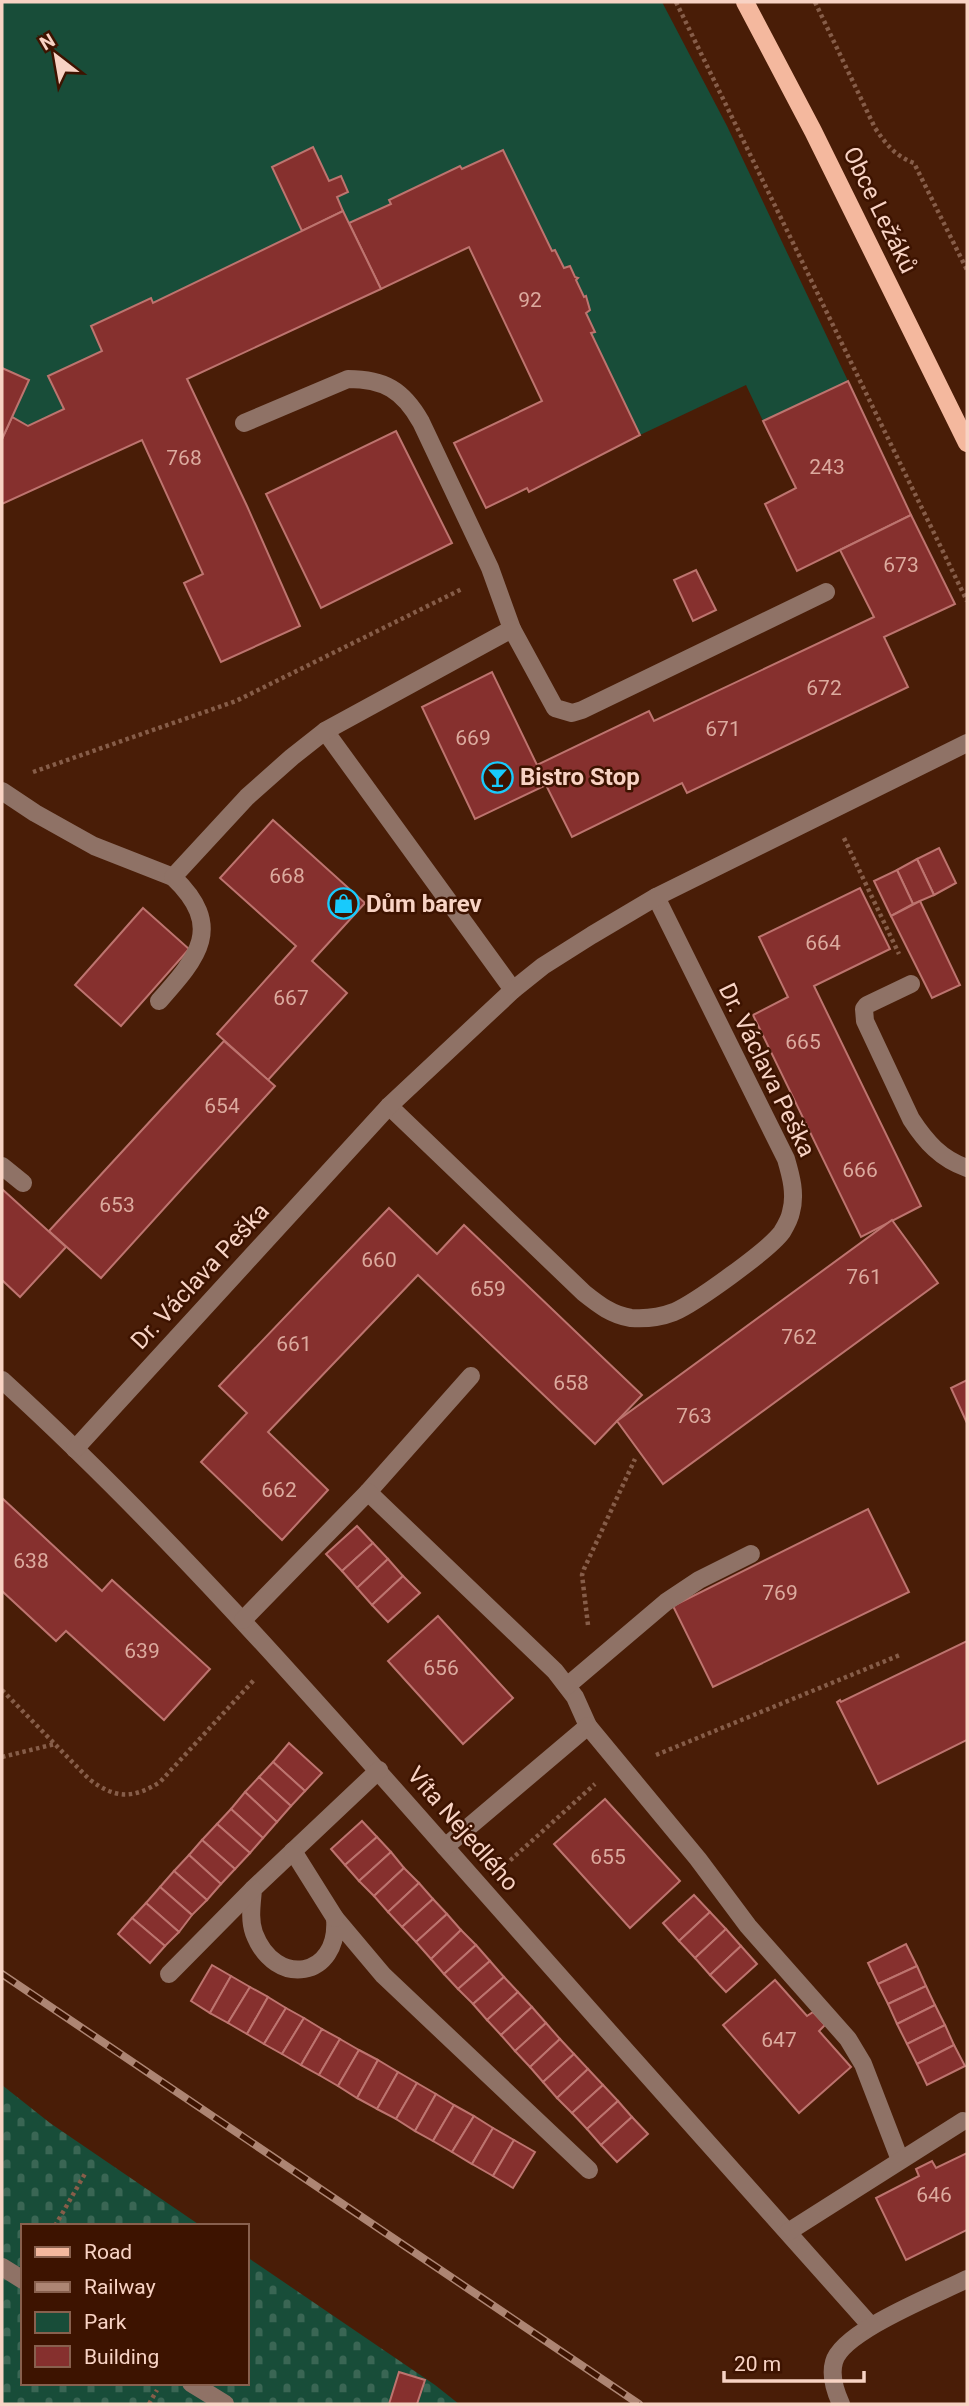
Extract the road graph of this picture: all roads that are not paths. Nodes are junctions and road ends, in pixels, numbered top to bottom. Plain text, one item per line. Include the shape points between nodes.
1 (745, 2) edge
2 (244, 423) dead end
3 (967, 443) edge
4 (826, 592) dead end
5 (512, 629) junction
6 (326, 731) junction
7 (967, 743) edge
8 (2, 791) edge
9 (173, 877) junction
10 (656, 897) junction
11 (911, 984) road end
12 (513, 990) junction
13 (159, 1001) dead end
14 (389, 1106) junction
15 (2, 1166) edge
16 (967, 1168) edge
17 (23, 1183) dead end
18 (471, 1376) dead end
19 (2, 1380) edge
20 (75, 1449) junction
21 (368, 1492) junction
22 (751, 1554) dead end
23 (243, 1620) junction
24 (568, 1685) junction
25 (589, 1726) junction
26 (379, 1770) junction
27 (445, 1847) junction
28 (293, 1851) junction
29 (253, 1889) junction
30 (335, 1919) junction
31 (169, 1974) dead end
32 (962, 2121) dead end
33 (900, 2160) junction
34 (589, 2170) dead end
35 (788, 2232) junction
36 (2, 2267) edge
37 (21, 2279) edge
38 (967, 2279) edge
39 (871, 2326) junction
40 (194, 2385) edge
41 (225, 2404) edge
42 (841, 2404) edge

1 - 3 main road, Obce Ležáků
2 - 5 street via 348,379 374,381 398,392 421,422 492,574
4 - 5 street via 572,713 555,708 548,699
5 - 6 street
6 - 9 street via 247,797
6 - 12 street
7 - 10 street, Dr. Václava Peška
8 - 9 street via 94,846
9 - 13 street via 193,900 203,935 190,967
10 - 12 street, Dr. Václava Peška via 592,934
10 - 14 street, Dr. Václava Peška via 792,1178 791,1213 781,1233 762,1251 672,1313 650,1318 616,1315 584,1293
11 - 16 street via 867,1005 865,1021 920,1134 943,1157
12 - 14 street, Dr. Václava Peška
14 - 20 street, Dr. Václava Peška
15 - 17 street
18 - 21 street
19 - 20 street, Víta Nejedlého
20 - 23 street, Víta Nejedlého
21 - 23 street
21 - 24 street
22 - 24 street via 675,1595
23 - 26 street, Víta Nejedlého
24 - 25 street
25 - 27 street
25 - 33 street via 748,1926 852,2044
26 - 27 street, Víta Nejedlého
26 - 28 street
27 - 35 street, Víta Nejedlého
28 - 29 street
28 - 30 street
29 - 30 street via 254,1933 282,1967 304,1969 325,1956 334,1945
29 - 31 street
30 - 34 street via 383,1975
32 - 33 street
33 - 35 street
35 - 39 street, Víta Nejedlého
36 - 37 street
38 - 39 street
39 - 42 street via 841,2348 834,2361 832,2378
40 - 41 street

